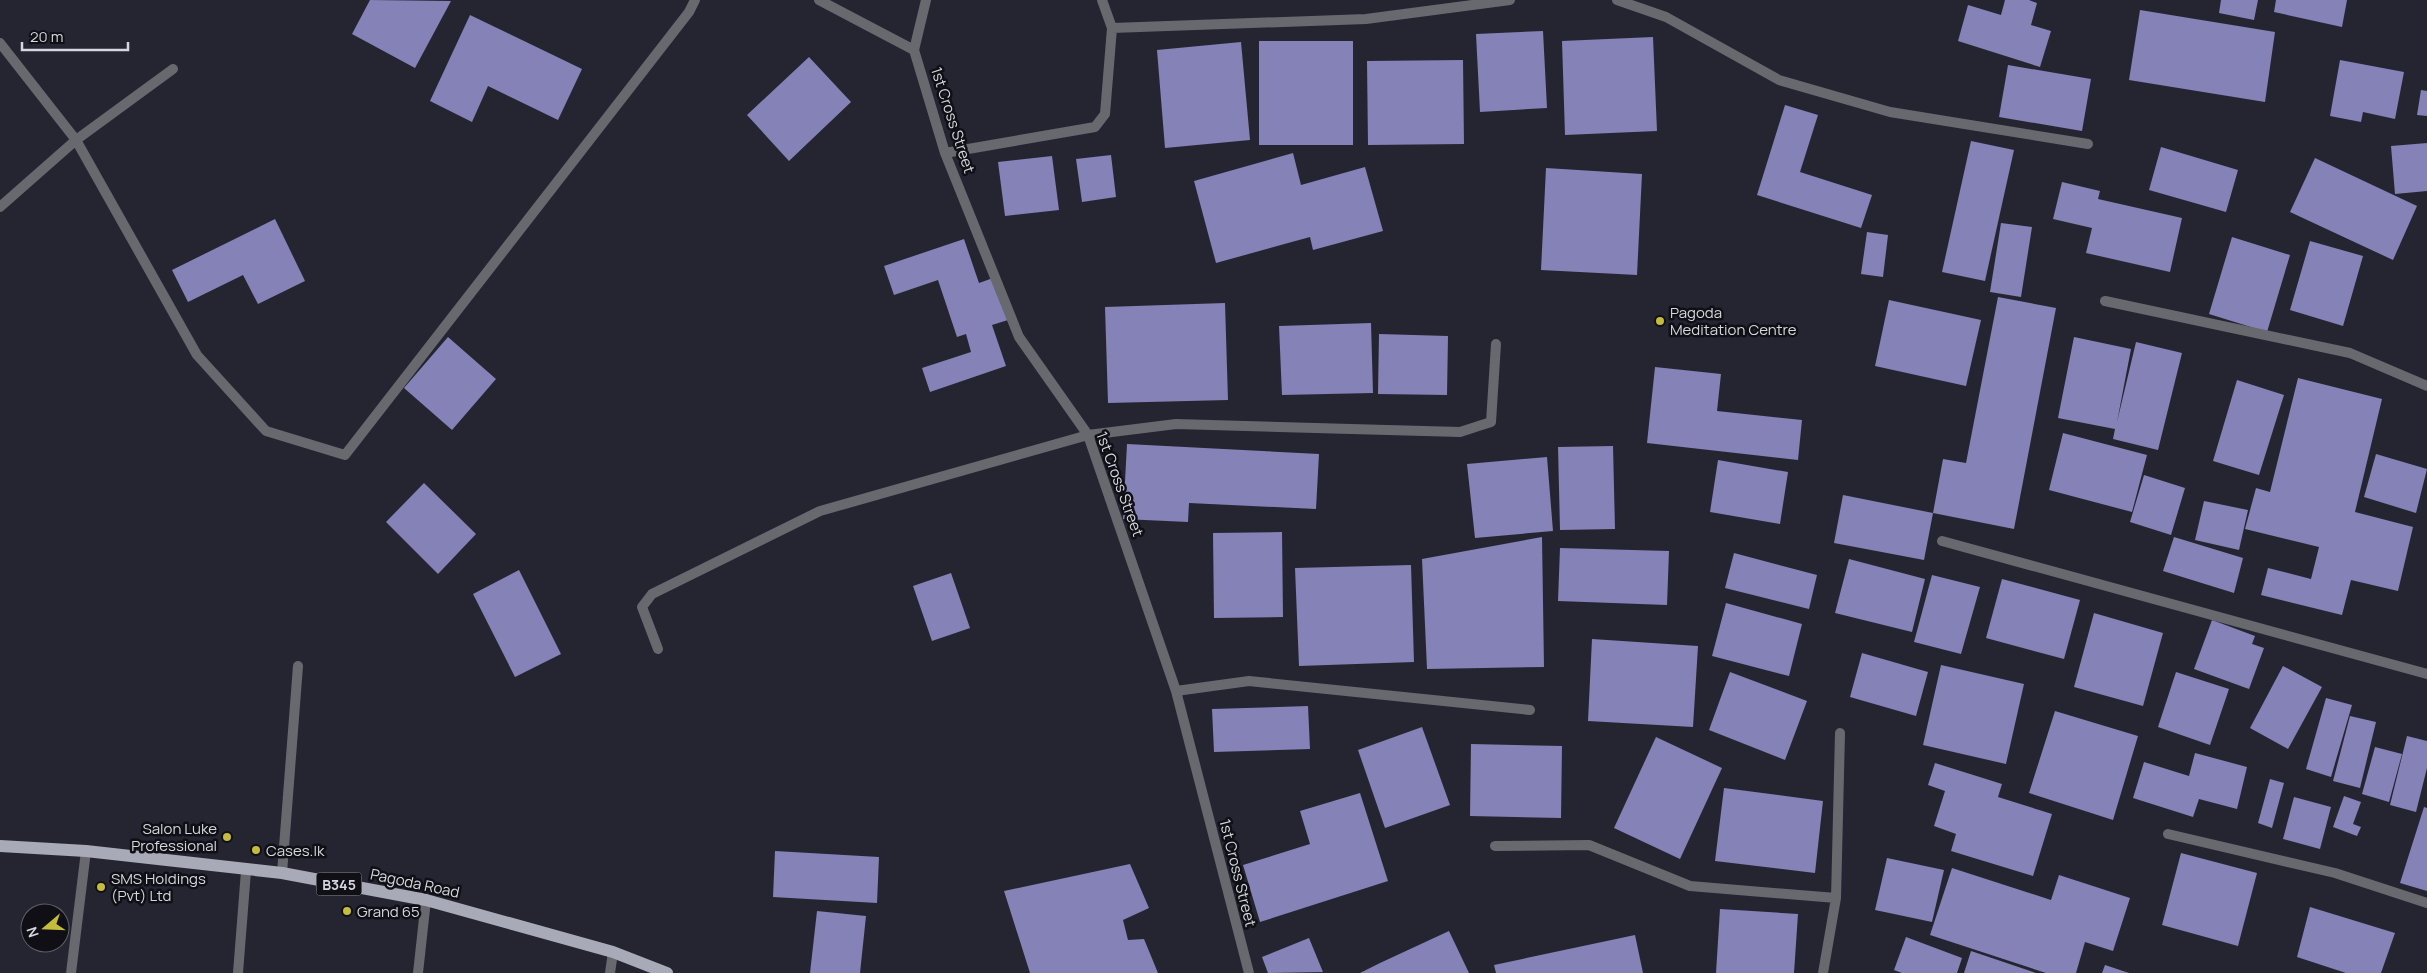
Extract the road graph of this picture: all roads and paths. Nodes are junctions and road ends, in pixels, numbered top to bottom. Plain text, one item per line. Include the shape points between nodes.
1 (695, 0) edge
2 (819, 0) edge
3 (926, 0) edge
4 (1102, 0) edge
5 (1510, 0) edge
6 (1617, 0) edge
7 (1112, 28) junction
8 (0, 43) edge
9 (914, 50) junction
10 (173, 69) dead end
11 (76, 140) junction
12 (2088, 144) dead end
13 (945, 153) junction
14 (0, 207) edge
15 (2105, 301) dead end
16 (1496, 344) dead end
17 (2427, 386) edge
18 (1088, 435) junction
19 (1942, 541) dead end
20 (658, 649) dead end
21 (298, 666) dead end
22 (2427, 674) edge
23 (1176, 690) junction
24 (1530, 710) dead end
25 (1840, 733) dead end
26 (2168, 834) dead end
27 (0, 846) edge
28 (1495, 846) dead end
29 (86, 851) junction
30 (246, 870) junction
31 (282, 873) junction
32 (1836, 898) junction
33 (426, 900) junction
34 (2427, 903) edge
35 (613, 952) junction
36 (71, 973) edge
37 (238, 973) edge
38 (418, 973) edge
39 (610, 973) edge
40 (667, 973) edge
41 (1248, 973) edge
42 (1824, 973) edge

1 - 11 street via 689,12 345,454 266,431 197,354
2 - 9 street
3 - 9 street
4 - 7 street
5 - 7 street via 1366,19
6 - 12 street via 1666,17 1779,80 1890,112
7 - 13 street via 1105,114 1095,127
8 - 11 street
9 - 13 street, 1st Cross Street
10 - 11 street
11 - 14 street
13 - 18 street, 1st Cross Street via 1019,337
15 - 17 street via 2350,353
16 - 18 street via 1491,422 1460,432 1176,424
18 - 20 street via 812,515 652,594 642,608
18 - 23 street, 1st Cross Street
19 - 22 street
21 - 31 street
23 - 24 street via 1249,681
23 - 41 street, 1st Cross Street
25 - 32 street
26 - 34 street via 2335,873
27 - 29 main road, Pagoda Road / B345
28 - 32 street via 1590,844 1690,886
29 - 30 main road, Pagoda Road / B345
29 - 36 street
30 - 31 main road, Pagoda Road / B345
30 - 37 street
31 - 33 main road, Pagoda Road / B345
32 - 42 street
33 - 35 main road, Pagoda Road / B345
33 - 38 street
35 - 39 street
35 - 40 main road, Pagoda Road / B345

